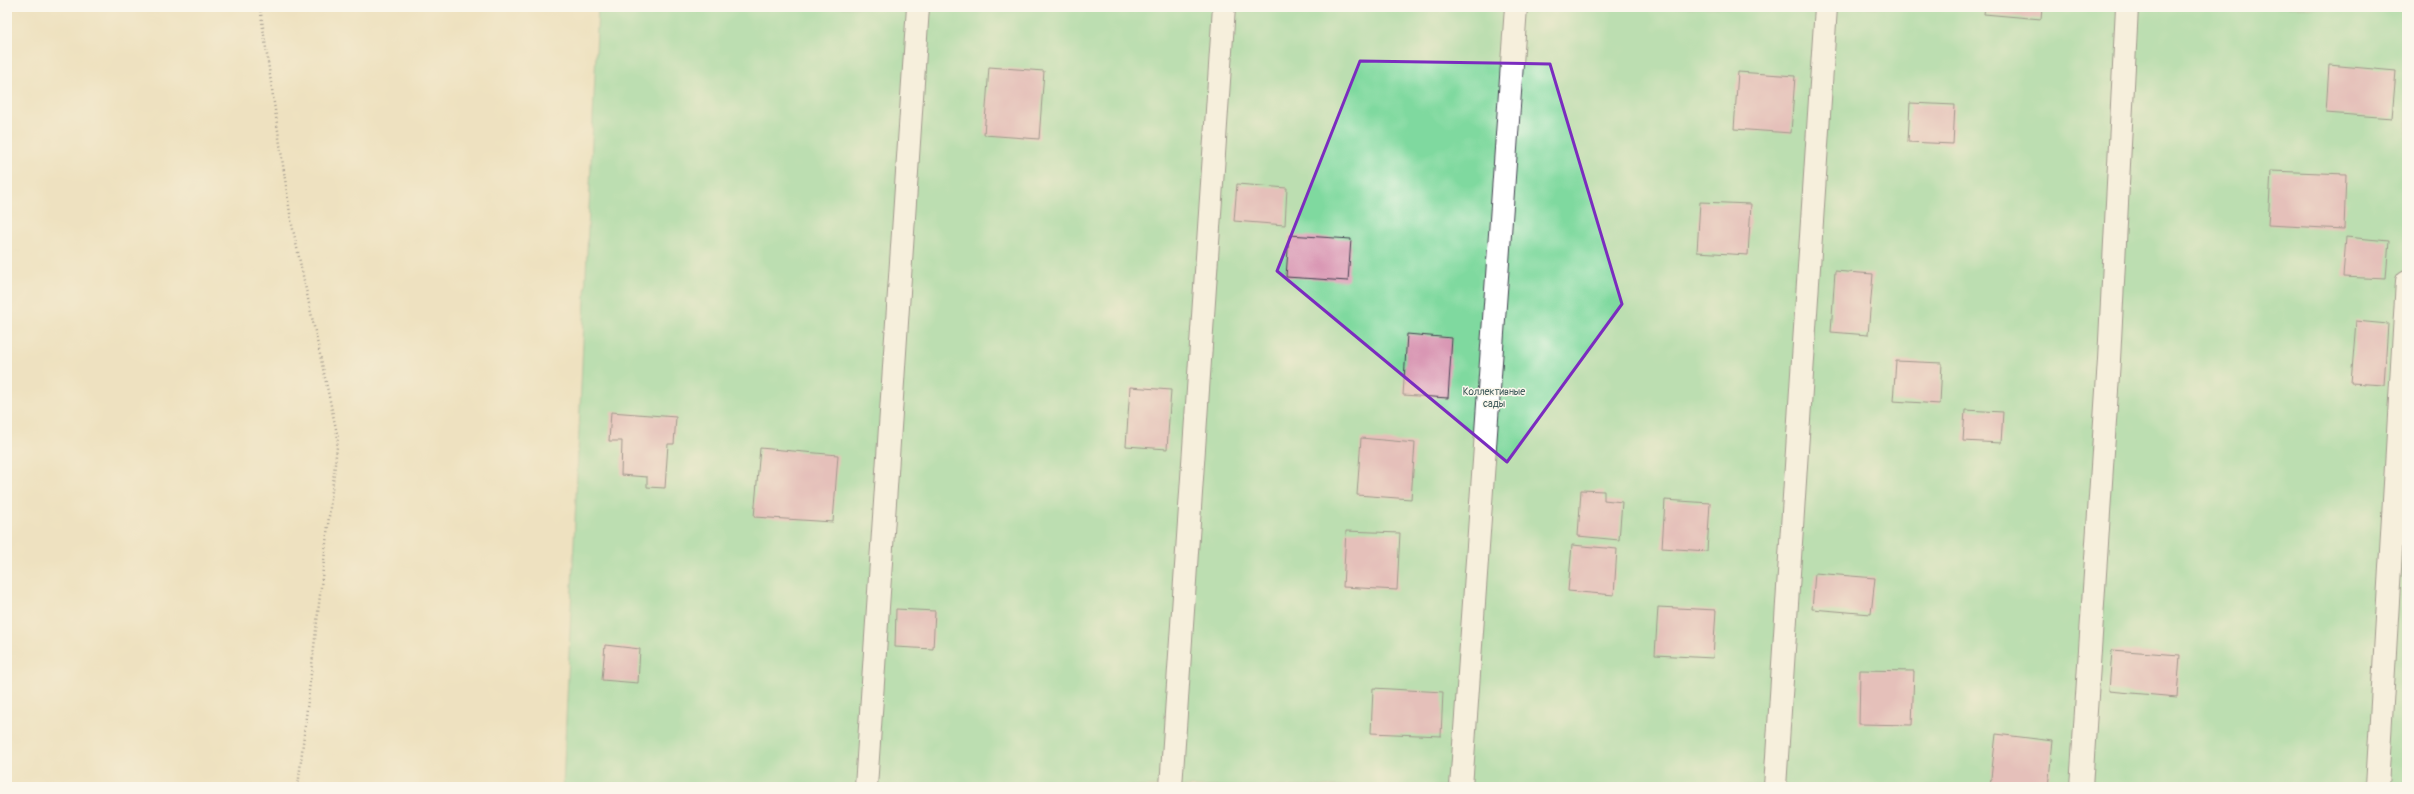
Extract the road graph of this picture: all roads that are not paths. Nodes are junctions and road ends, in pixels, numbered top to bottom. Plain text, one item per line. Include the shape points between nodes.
1 (918, 7) edge
2 (1224, 7) edge
3 (1516, 7) edge
4 (1826, 7) edge
5 (2128, 7) edge
6 (2407, 281) edge
7 (866, 787) edge
8 (1171, 787) edge
9 (1461, 787) edge
10 (1775, 787) edge
11 (2081, 787) edge
12 (2377, 787) edge

1 - 7 lane
2 - 8 lane
3 - 9 lane
4 - 10 lane
5 - 11 lane via 2109,360
6 - 12 lane

